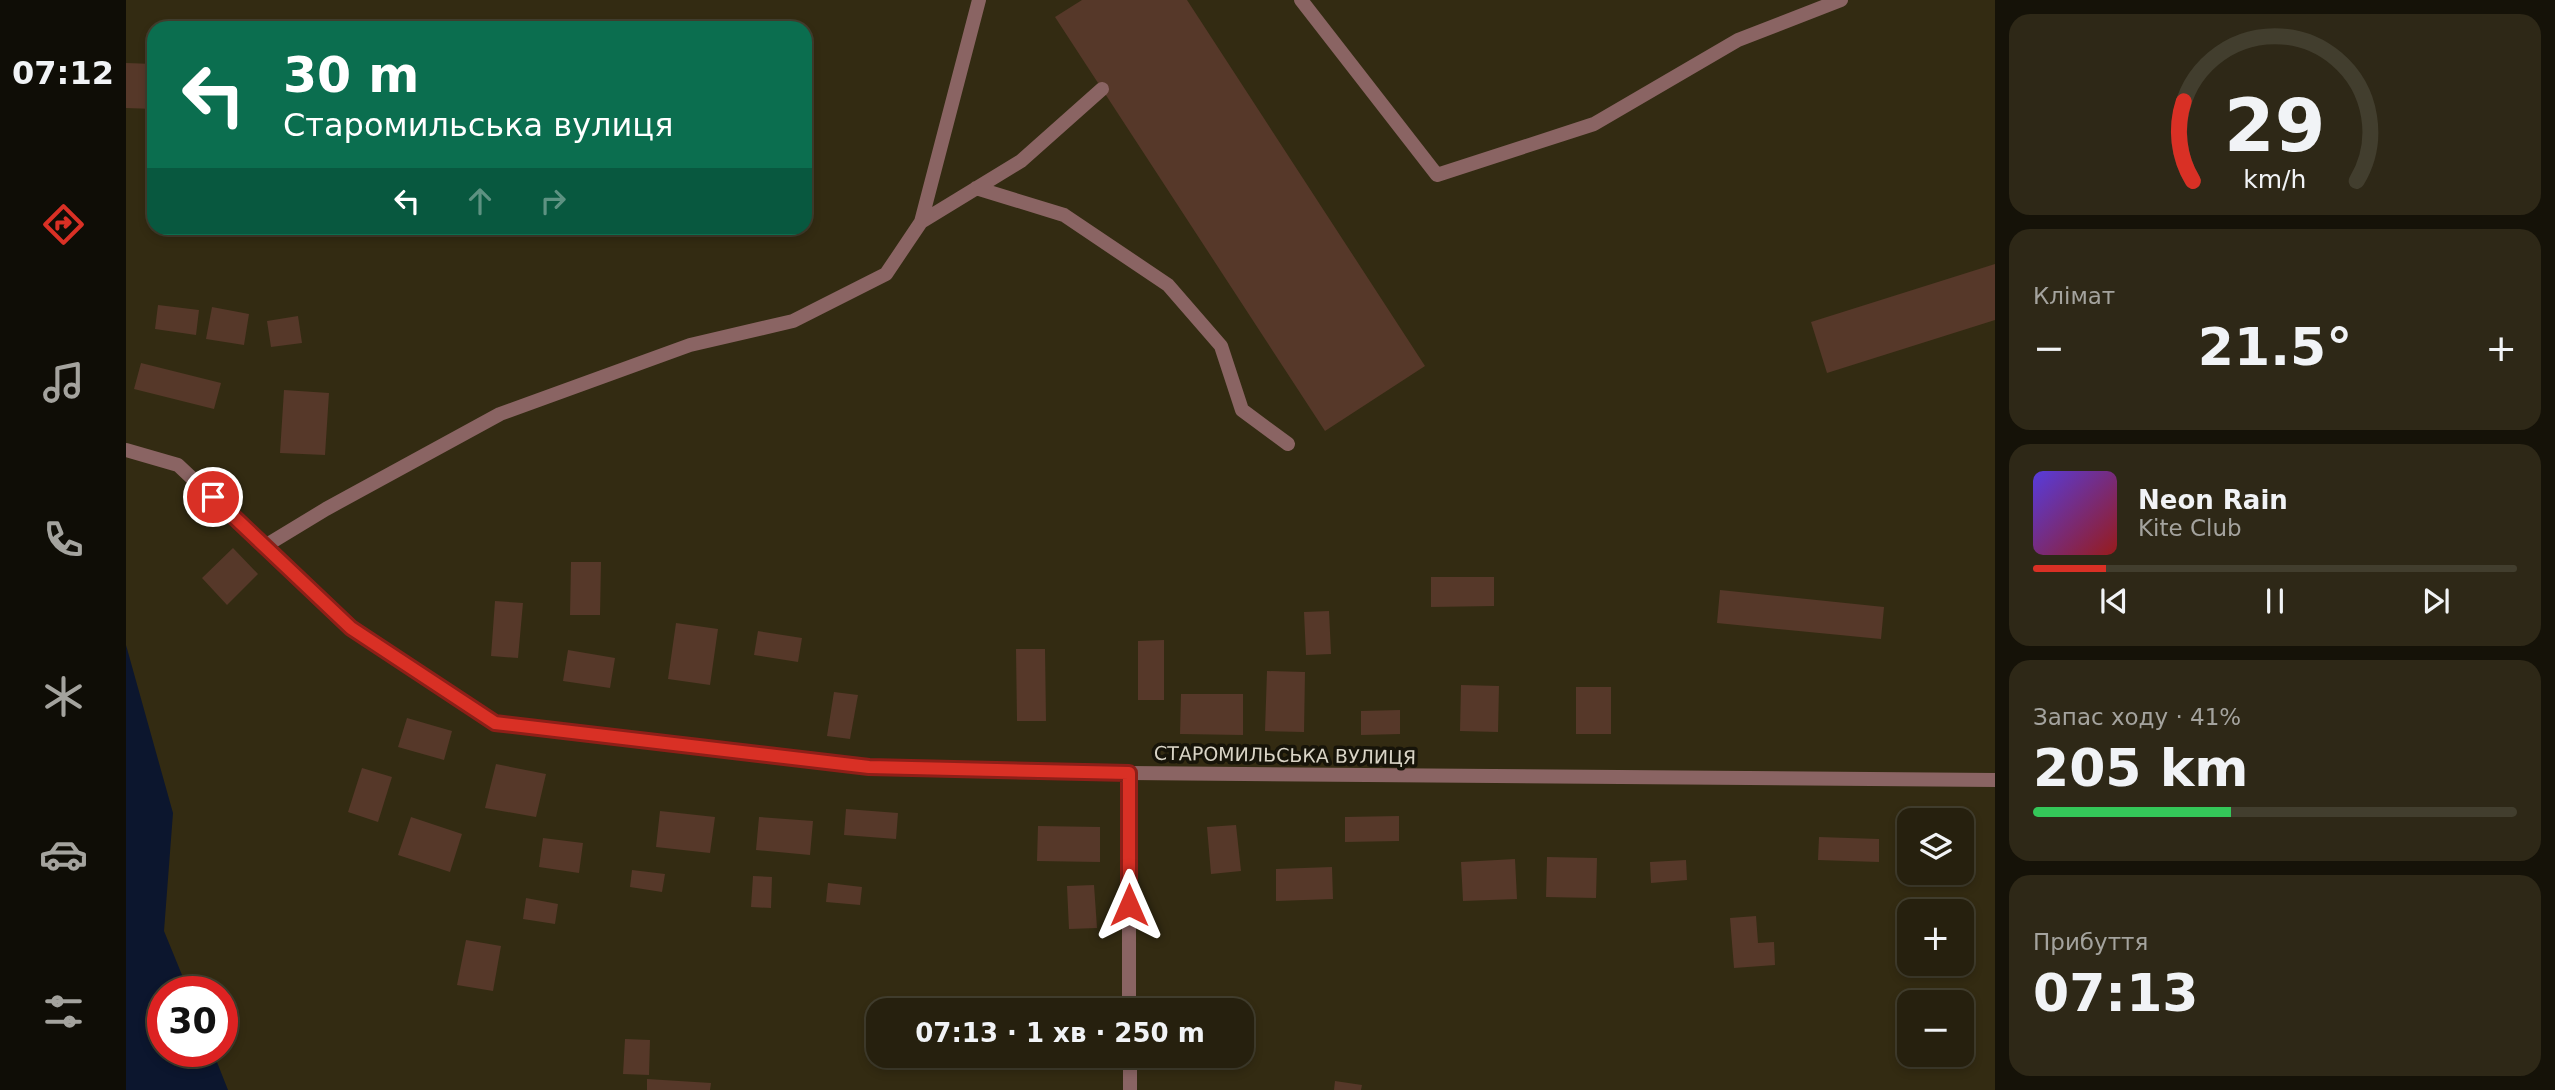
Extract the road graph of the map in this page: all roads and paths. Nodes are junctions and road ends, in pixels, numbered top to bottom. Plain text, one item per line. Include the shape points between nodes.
1 (979, 0) edge
2 (1301, 0) edge
3 (1841, 0) edge
4 (1102, 89) dead end
5 (976, 188) junction
6 (921, 222) junction
7 (1287, 444) dead end
8 (126, 450) edge
9 (265, 546) junction
10 (1129, 773) junction
11 (1995, 780) edge
12 (1129, 998) edge
13 (1130, 1068) edge
14 (1130, 1090) edge

1 - 6 street
2 - 3 street via 1437,175 1594,124 1738,40
4 - 5 street via 1021,161
5 - 6 street
5 - 7 street via 1064,215 1168,285 1221,346 1242,411
6 - 9 street via 886,274 793,321 690,345 500,414
8 - 9 street, СТАРОМИЛЬСЬКА ВУЛИЦЯ via 178,465
9 - 10 street, СТАРОМИЛЬСЬКА ВУЛИЦЯ via 351,628 495,723 869,767
10 - 11 street, СТАРОМИЛЬСЬКА ВУЛИЦЯ
10 - 12 street
13 - 14 street

